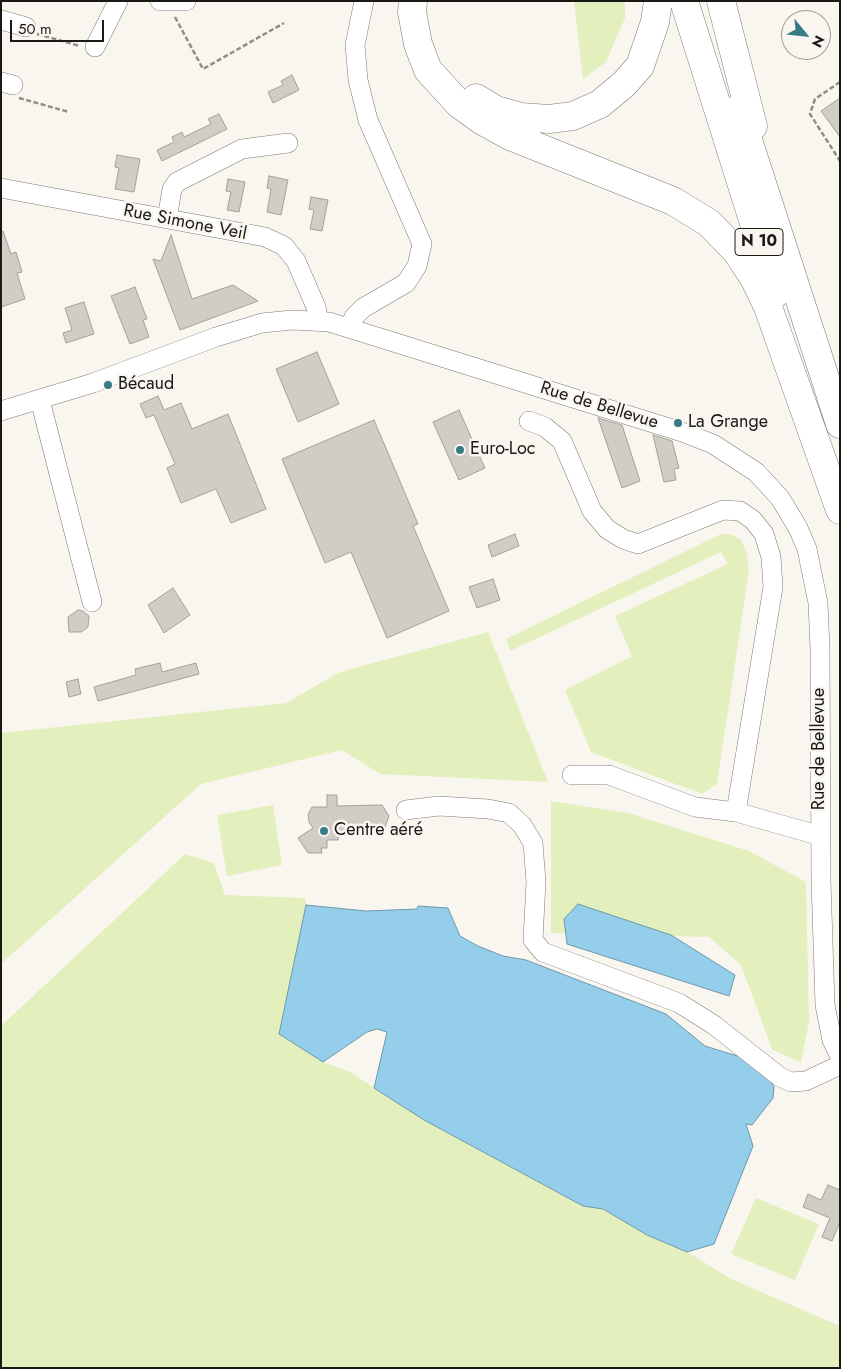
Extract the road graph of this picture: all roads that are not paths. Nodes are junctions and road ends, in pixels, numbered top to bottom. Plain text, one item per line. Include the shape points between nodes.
1 (118, 1) edge
2 (186, 1) edge
3 (364, 1) edge
4 (413, 1) edge
5 (427, 1) edge
6 (658, 1) edge
7 (684, 1) edge
8 (703, 1) edge
9 (721, 1) edge
10 (164, 2) edge
11 (1, 20) edge
12 (26, 27) road end
13 (95, 47) road end
14 (288, 143) dead end
15 (1, 188) edge
16 (167, 220) junction
17 (798, 294) junction
18 (319, 322) junction
19 (350, 327) junction
20 (40, 400) junction
21 (1, 411) edge
22 (529, 421) dead end
23 (840, 424) edge
24 (840, 482) edge
25 (840, 510) edge
26 (92, 602) dead end
27 (572, 775) dead end
28 (406, 810) dead end
29 (736, 812) junction
30 (821, 836) junction
31 (840, 1057) edge
32 (840, 1065) edge

1 - 13 street
2 - 10 street
3 - 19 street via 355,45 358,80 368,120 422,244 417,266 406,283 363,308
4 - 25 highway via 418,44 428,70 459,104 510,136 673,201 709,223 737,252 768,307
5 - 6 highway via 429,29 438,55 451,77 471,95 496,110 521,117 549,119 573,116 600,104 624,84 640,66 655,22
7 - 24 highway, N 10 via 764,257
8 - 17 highway, N 10
9 - 17 highway
11 - 12 street
14 - 16 street via 242,149 177,182 172,189
15 - 16 street, Rue Simone Veil
16 - 18 street, Rue Simone Veil via 265,237 284,246 296,261
17 - 23 highway, N 10
18 - 19 street, Rue de Bellevue
18 - 20 street, Rue de Bellevue via 262,323 216,336
19 - 30 street, Rue de Bellevue via 682,432 713,444 756,472 780,498 798,528 818,604
20 - 21 street, Rue de Bellevue
20 - 26 street
22 - 29 street via 545,427 562,441 592,511 607,529 623,539 638,544 723,510 740,512 753,520 764,534 771,557 773,587
27 - 29 street via 609,775 695,807
28 - 32 street via 440,806 488,809 509,813 522,825 533,843 536,882 533,940 543,952 679,1003 791,1082 806,1081
29 - 30 street
30 - 31 street, Rue de Bellevue via 826,1005 832,1040

